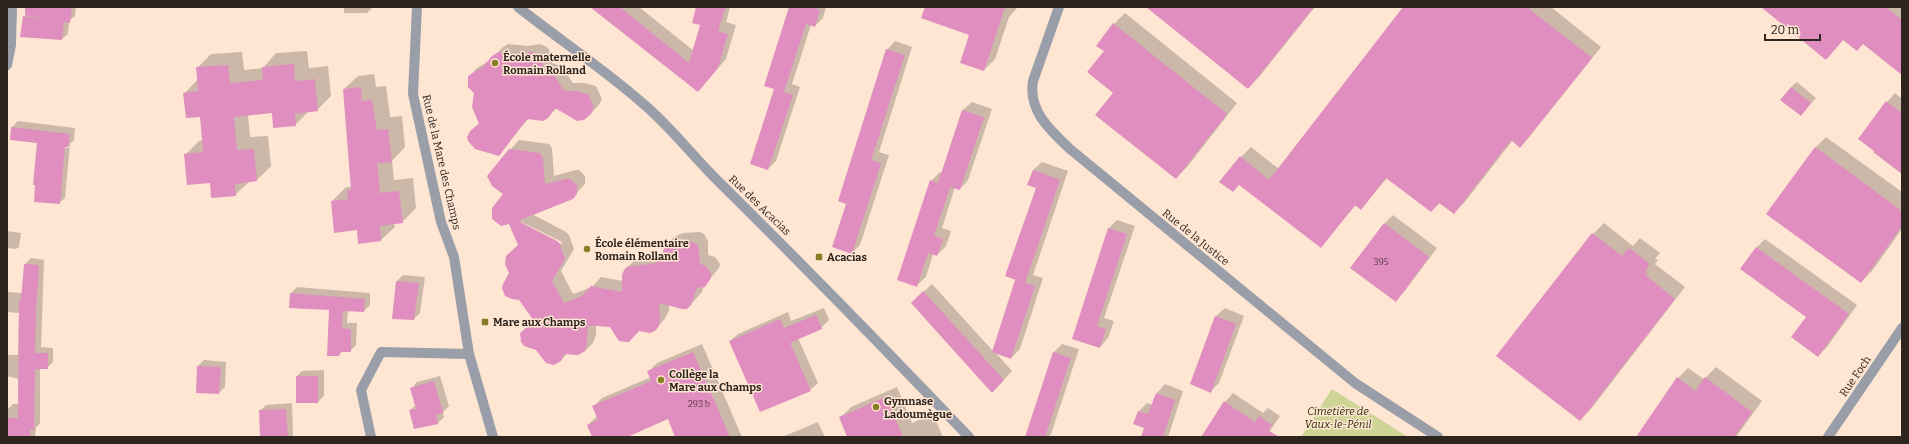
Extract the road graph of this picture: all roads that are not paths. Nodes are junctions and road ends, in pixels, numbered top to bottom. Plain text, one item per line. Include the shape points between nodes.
1 (12, 7) edge
2 (418, 7) edge
3 (518, 7) edge
4 (1059, 7) edge
5 (9, 18) edge
6 (7, 65) edge
7 (1902, 328) edge
8 (469, 354) junction
9 (371, 437) edge
10 (493, 437) edge
11 (969, 437) edge
12 (1438, 437) edge
13 (1828, 437) edge

1 - 5 street
2 - 8 street, Rue de la Mare des Champs via 413,94 441,222 454,257
3 - 11 street, Rue des Acacias via 555,37 599,67 648,108 850,312
4 - 12 street, Rue de la Justice via 1032,90 1040,117 1052,132 1355,382
5 - 6 street via 11,45
7 - 13 street, Rue Foch
8 - 9 street via 381,352 361,390
8 - 10 street, Rue de la Mare des Champs

